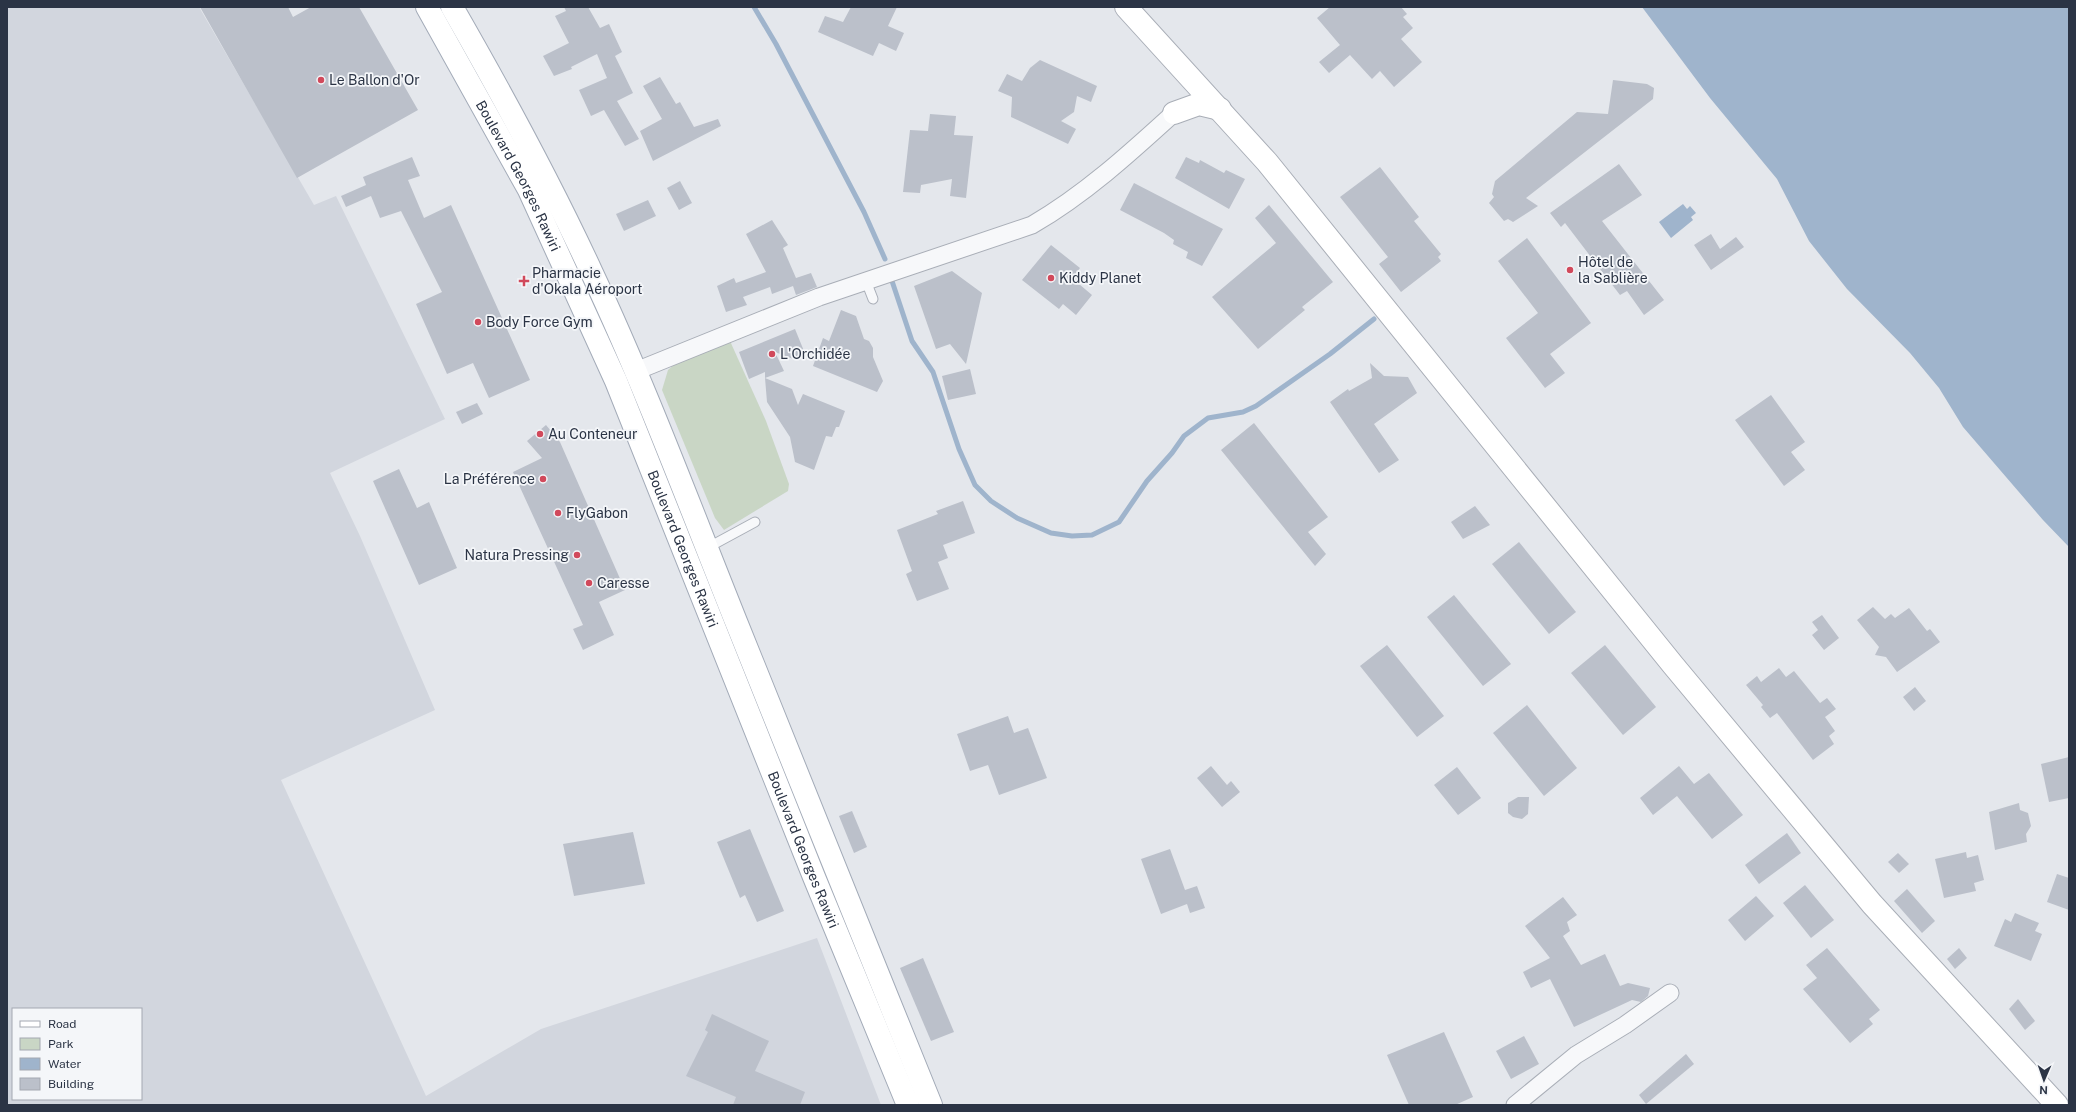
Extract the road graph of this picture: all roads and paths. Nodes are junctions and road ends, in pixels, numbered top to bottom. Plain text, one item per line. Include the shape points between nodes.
1 (427, 7) edge
2 (452, 7) edge
3 (1126, 7) edge
4 (1185, 71) junction
5 (1220, 109) junction
6 (1174, 113) junction
7 (866, 281) junction
8 (873, 299) dead end
9 (636, 371) junction
10 (755, 522) dead end
11 (707, 548) junction
12 (1670, 993) dead end
13 (908, 1105) edge
14 (931, 1105) edge
15 (1515, 1105) edge
16 (2057, 1105) edge

1 - 13 main road, Boulevard Georges Rawiri via 529,190 612,374
2 - 9 main road, Boulevard Georges Rawiri via 548,181
3 - 4 main road
4 - 5 main road
4 - 6 main road via 1186,92
5 - 6 main road via 1199,104
5 - 16 main road via 1272,168 1778,793 1872,904
6 - 7 street via 1087,189 1059,210 1032,225 1003,237
7 - 8 lane
7 - 9 street via 819,297
9 - 11 main road, Boulevard Georges Rawiri
10 - 11 lane
11 - 14 main road, Boulevard Georges Rawiri
12 - 15 street via 1631,1022 1576,1055

